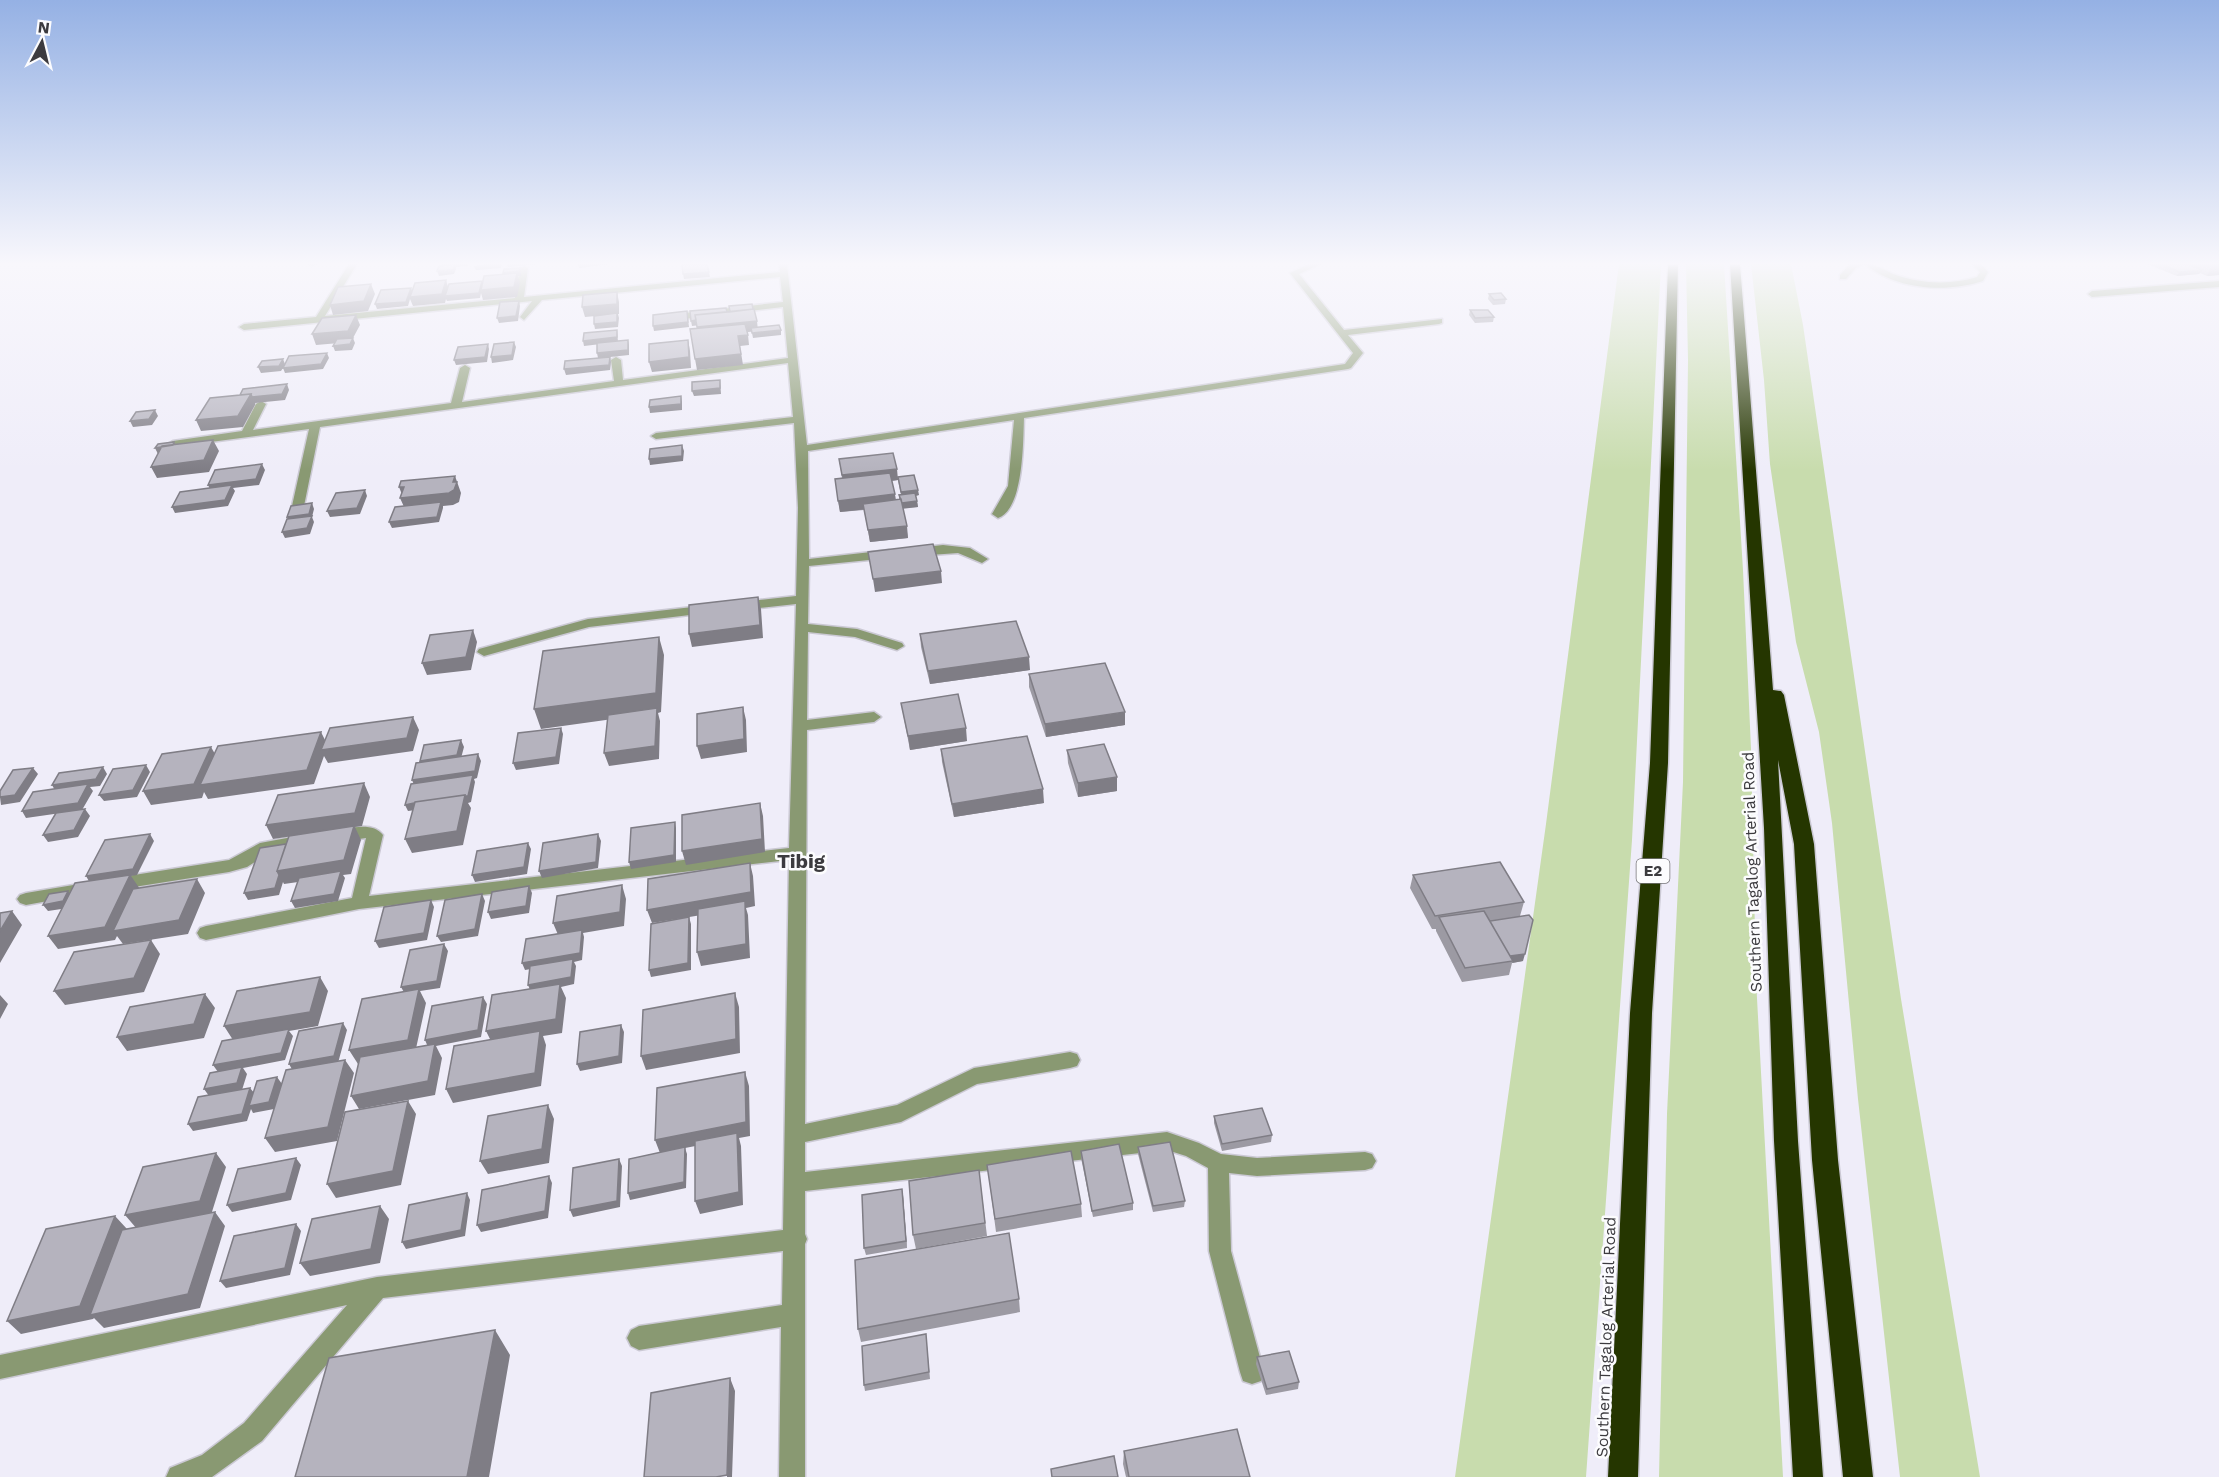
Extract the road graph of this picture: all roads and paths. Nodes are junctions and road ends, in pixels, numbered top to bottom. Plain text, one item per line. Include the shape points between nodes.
1 (790, 333) edge
2 (1342, 333) edge
3 (1671, 333) edge
4 (1740, 333) edge
5 (616, 360) edge
6 (793, 360) junction
7 (465, 368) edge
8 (619, 384) junction
9 (261, 404) edge
10 (456, 405) junction
11 (1019, 416) junction
12 (799, 419) junction
13 (315, 424) junction
14 (246, 434) junction
15 (656, 436) dead end
16 (173, 444) edge
17 (802, 449) junction
18 (298, 506) edge
19 (998, 514) dead end
20 (982, 560) dead end
21 (803, 563) junction
22 (802, 599) junction
23 (1760, 611) junction
24 (801, 627) junction
25 (897, 646) dead end
26 (484, 652) dead end
27 (874, 717) dead end
28 (799, 726) junction
29 (797, 853) junction
30 (26, 899) dead end
31 (358, 903) junction
32 (206, 933) dead end
33 (1070, 1060) dead end
34 (794, 1135) junction
35 (1365, 1161) dead end
36 (1218, 1163) junction
37 (793, 1183) junction
38 (796, 1239) junction
39 (377, 1288) junction
40 (795, 1314) junction
41 (639, 1338) dead end
42 (0, 1367) edge
43 (1252, 1372) dead end
44 (179, 1477) edge
45 (792, 1477) edge
46 (1623, 1477) edge
47 (1808, 1477) edge
48 (1858, 1477) edge

1 - 6 street
2 - 11 street via 1358,353 1348,366
3 - 46 highway, Southern Tagalog Arterial Road / E2 via 1659,763 1641,1013
4 - 23 highway, Southern Tagalog Arterial Road
5 - 8 street
6 - 8 street
6 - 12 street
7 - 10 street
8 - 10 street
9 - 14 street
10 - 13 street
11 - 17 street
11 - 19 street via 1014,486
12 - 15 street
12 - 17 street
13 - 14 street
13 - 18 street
14 - 16 street
17 - 21 street
20 - 21 street via 968,549 955,548
21 - 22 street
22 - 24 street
22 - 26 street via 588,623
23 - 47 highway, Southern Tagalog Arterial Road via 1774,828 1791,1246
23 - 48 highway via 1804,844 1824,1148
24 - 25 street via 857,633
24 - 28 street
27 - 28 street
28 - 29 street
29 - 31 street
29 - 34 street
30 - 31 street via 230,866 269,846 368,832 376,838
31 - 32 street
33 - 34 street via 974,1076 901,1113
34 - 37 street
35 - 36 street via 1257,1167
36 - 37 street via 1167,1141
36 - 43 street via 1220,1251
37 - 38 street
38 - 39 street
38 - 40 street
39 - 42 street
39 - 44 street via 253,1432 210,1465
40 - 41 street
40 - 45 street

